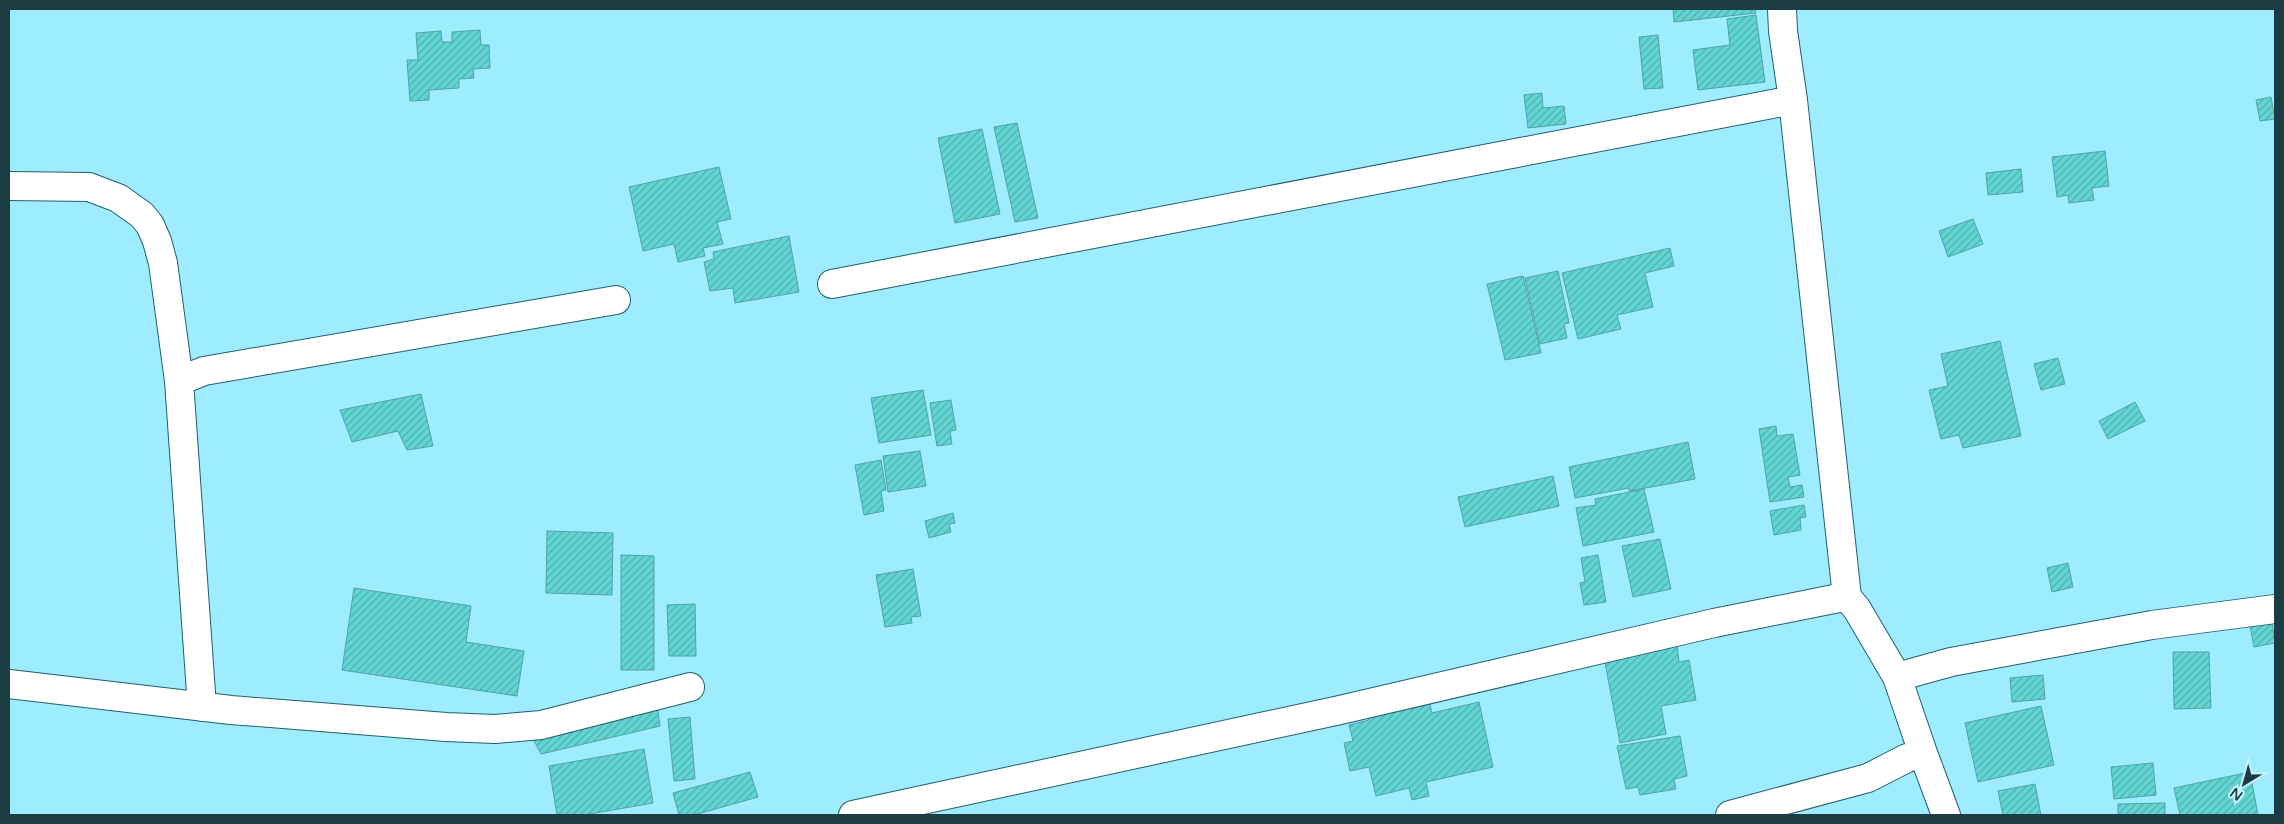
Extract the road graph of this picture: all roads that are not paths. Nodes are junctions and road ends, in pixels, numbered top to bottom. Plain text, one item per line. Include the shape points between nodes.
1 (1782, 9) edge
2 (1793, 100) junction
3 (9, 186) edge
4 (832, 284) dead end
5 (616, 300) dead end
6 (179, 381) junction
7 (1847, 598) junction
8 (2275, 609) edge
9 (1897, 677) junction
10 (9, 684) edge
11 (690, 687) dead end
12 (202, 706) junction
13 (1923, 753) junction
14 (852, 815) edge
15 (1730, 815) edge
16 (1946, 815) edge

1 - 2 street
2 - 4 street
2 - 7 street
3 - 6 street via 89,187 118,198 142,215 150,225 163,263
5 - 6 street via 204,371
6 - 12 street
7 - 9 street via 1857,609
7 - 14 street via 1714,624 1349,708
8 - 9 street via 2152,625 1951,662
9 - 13 street
10 - 12 street
11 - 12 street via 541,724 495,729
13 - 15 street via 1868,778
13 - 16 street

